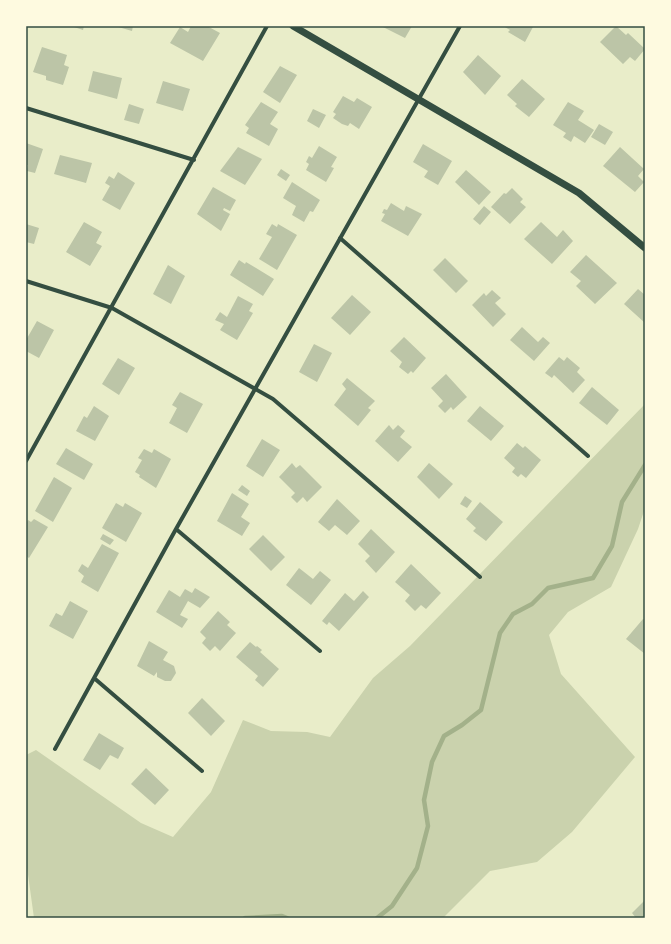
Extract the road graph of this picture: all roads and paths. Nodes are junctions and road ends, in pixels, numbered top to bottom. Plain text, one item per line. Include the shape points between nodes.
1 (267, 26) edge
2 (293, 26) edge
3 (460, 26) edge
4 (418, 99) junction
5 (26, 108) edge
6 (194, 160) junction
7 (340, 238) junction
8 (645, 248) edge
9 (26, 281) edge
10 (112, 308) junction
11 (256, 389) junction
12 (588, 456) dead end
13 (26, 461) edge
14 (176, 529) junction
15 (480, 577) dead end
16 (320, 651) dead end
17 (94, 678) junction
18 (55, 749) dead end
19 (202, 771) dead end

1 - 6 street
2 - 4 street
3 - 4 street
4 - 7 street
4 - 8 street via 579,193
5 - 6 street
6 - 10 street
7 - 11 street
7 - 12 street
9 - 10 street
10 - 11 street
10 - 13 street
11 - 14 street
11 - 15 street via 273,399
14 - 16 street
14 - 17 street
17 - 18 street
17 - 19 street

